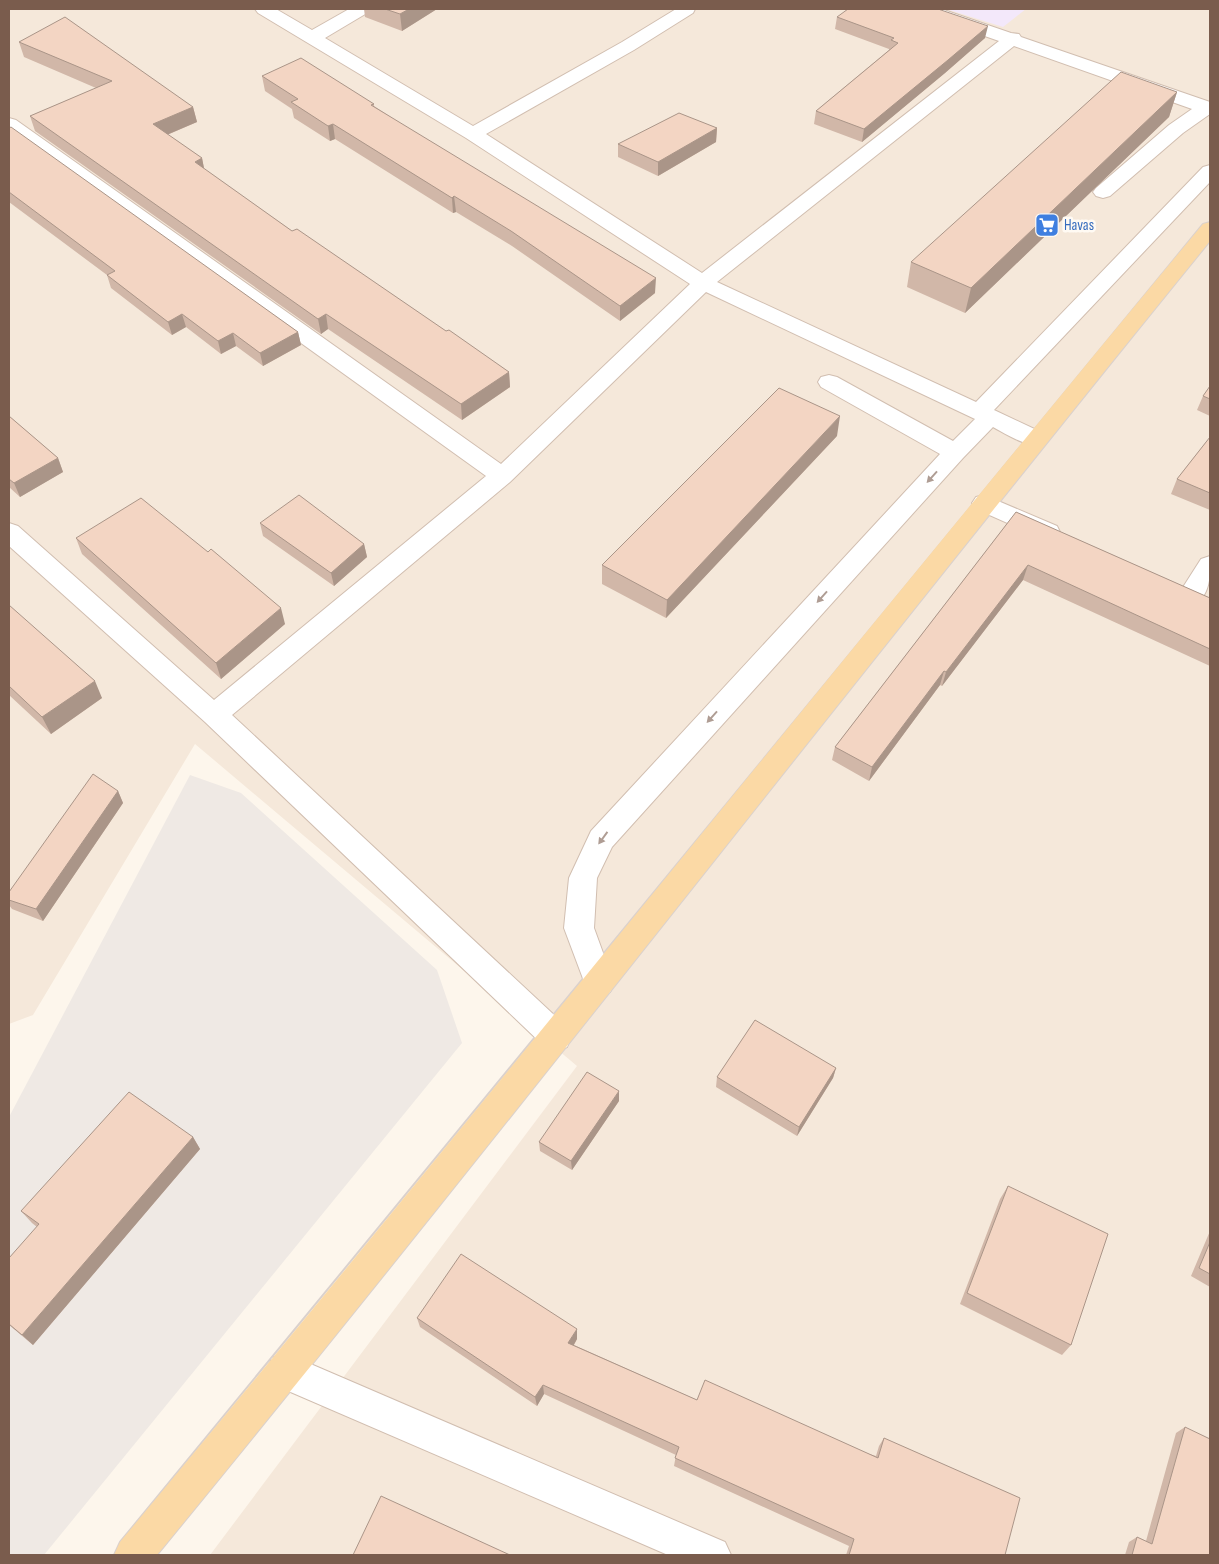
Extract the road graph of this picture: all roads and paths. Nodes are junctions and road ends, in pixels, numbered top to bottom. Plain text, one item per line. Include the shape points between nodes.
1 (264, 9) edge
2 (361, 9) edge
3 (687, 9) edge
4 (925, 9) edge
5 (312, 38) junction
6 (1013, 38) junction
7 (1208, 108) edge
8 (9, 124) edge
9 (473, 134) junction
10 (1210, 171) edge
11 (1103, 192) edge
12 (1210, 228) edge
13 (703, 283) junction
14 (829, 382) dead end
15 (984, 414) junction
16 (1036, 439) junction
17 (955, 452) junction
18 (502, 476) junction
19 (984, 502) junction
20 (9, 532) edge
21 (1064, 539) edge
22 (1210, 565) edge
23 (1191, 595) edge
24 (214, 716) junction
25 (599, 983) junction
26 (556, 1037) junction
27 (285, 1371) junction
28 (133, 1555) edge
29 (712, 1555) edge

1 - 5 street
2 - 5 street
3 - 9 street
4 - 6 street
5 - 9 street
6 - 7 street
6 - 13 street
7 - 11 street via 1190,117
8 - 18 street
9 - 13 street
10 - 15 street
12 - 16 main road
13 - 15 street
13 - 18 street
14 - 17 street
15 - 16 street
15 - 17 street
16 - 19 main road
17 -> 25 street via 601,839 583,878 580,928
18 - 24 street
19 - 21 street
19 - 25 main road
20 - 24 street
22 - 23 street
24 - 26 street
25 - 26 main road
26 - 27 main road
27 - 28 main road
27 - 29 street

